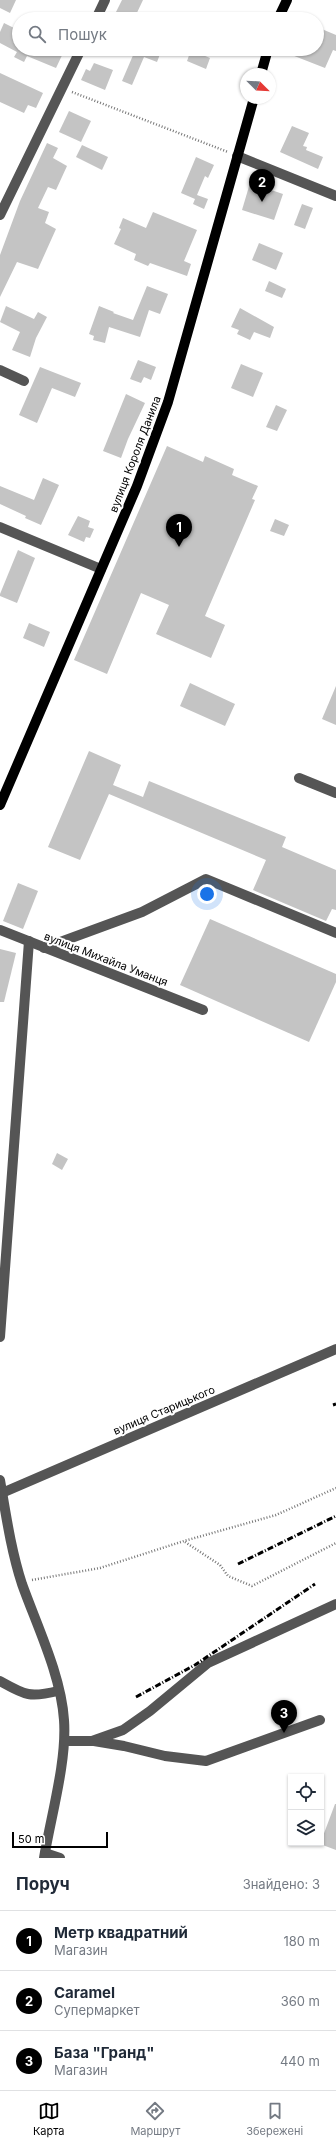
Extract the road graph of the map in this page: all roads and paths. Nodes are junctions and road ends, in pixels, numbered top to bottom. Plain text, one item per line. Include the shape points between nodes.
1 (105, 0) edge
2 (287, 0) edge
3 (99, 12) edge
4 (281, 12) edge
5 (78, 56) edge
6 (266, 56) edge
7 (263, 68) edge
8 (62, 88) junction
9 (252, 104) edge
10 (237, 156) junction
11 (336, 196) edge
12 (0, 215) edge
13 (0, 370) edge
14 (24, 381) dead end
15 (0, 527) edge
16 (101, 569) junction
17 (299, 778) dead end
18 (336, 792) edge
19 (0, 805) edge
20 (0, 930) edge
21 (336, 933) edge
22 (29, 942) junction
23 (44, 948) junction
24 (204, 1010) dead end
25 (0, 1337) edge
26 (336, 1349) edge
27 (0, 1480) edge
28 (336, 1488) edge
29 (2, 1493) junction
30 (184, 1541) junction
31 (336, 1543) edge
32 (21, 1582) junction
33 (336, 1604) edge
34 (0, 1681) edge
35 (58, 1692) junction
36 (320, 1720) dead end
37 (65, 1741) junction
38 (92, 1741) junction
39 (45, 1855) edge
40 (60, 1858) edge

1 - 3 street
2 - 4 main road
5 - 8 street
6 - 7 main road
8 - 10 path
8 - 12 street
9 - 10 main road, вулиця Короля Данила
10 - 11 street
10 - 16 main road, вулиця Короля Данила via 168,402 137,486
13 - 14 street
15 - 16 street
16 - 19 main road, вулиця Короля Данила
17 - 18 street
20 - 22 street, вулиця Михайла Уманця
21 - 23 street via 206,879 142,912
22 - 23 street, вулиця Михайла Уманця
22 - 25 street
23 - 24 street, вулиця Михайла Уманця
26 - 29 street, вулиця Старицького
27 - 29 street
28 - 30 path via 276,1515
29 - 32 street
30 - 31 path via 220,1565 228,1576 252,1586
30 - 32 path via 100,1568
32 - 35 street
33 - 38 street via 208,1663 123,1730
34 - 35 street via 28,1695
35 - 37 street via 64,1718
36 - 38 street via 206,1762
37 - 38 street
37 - 39 street
39 - 40 street

